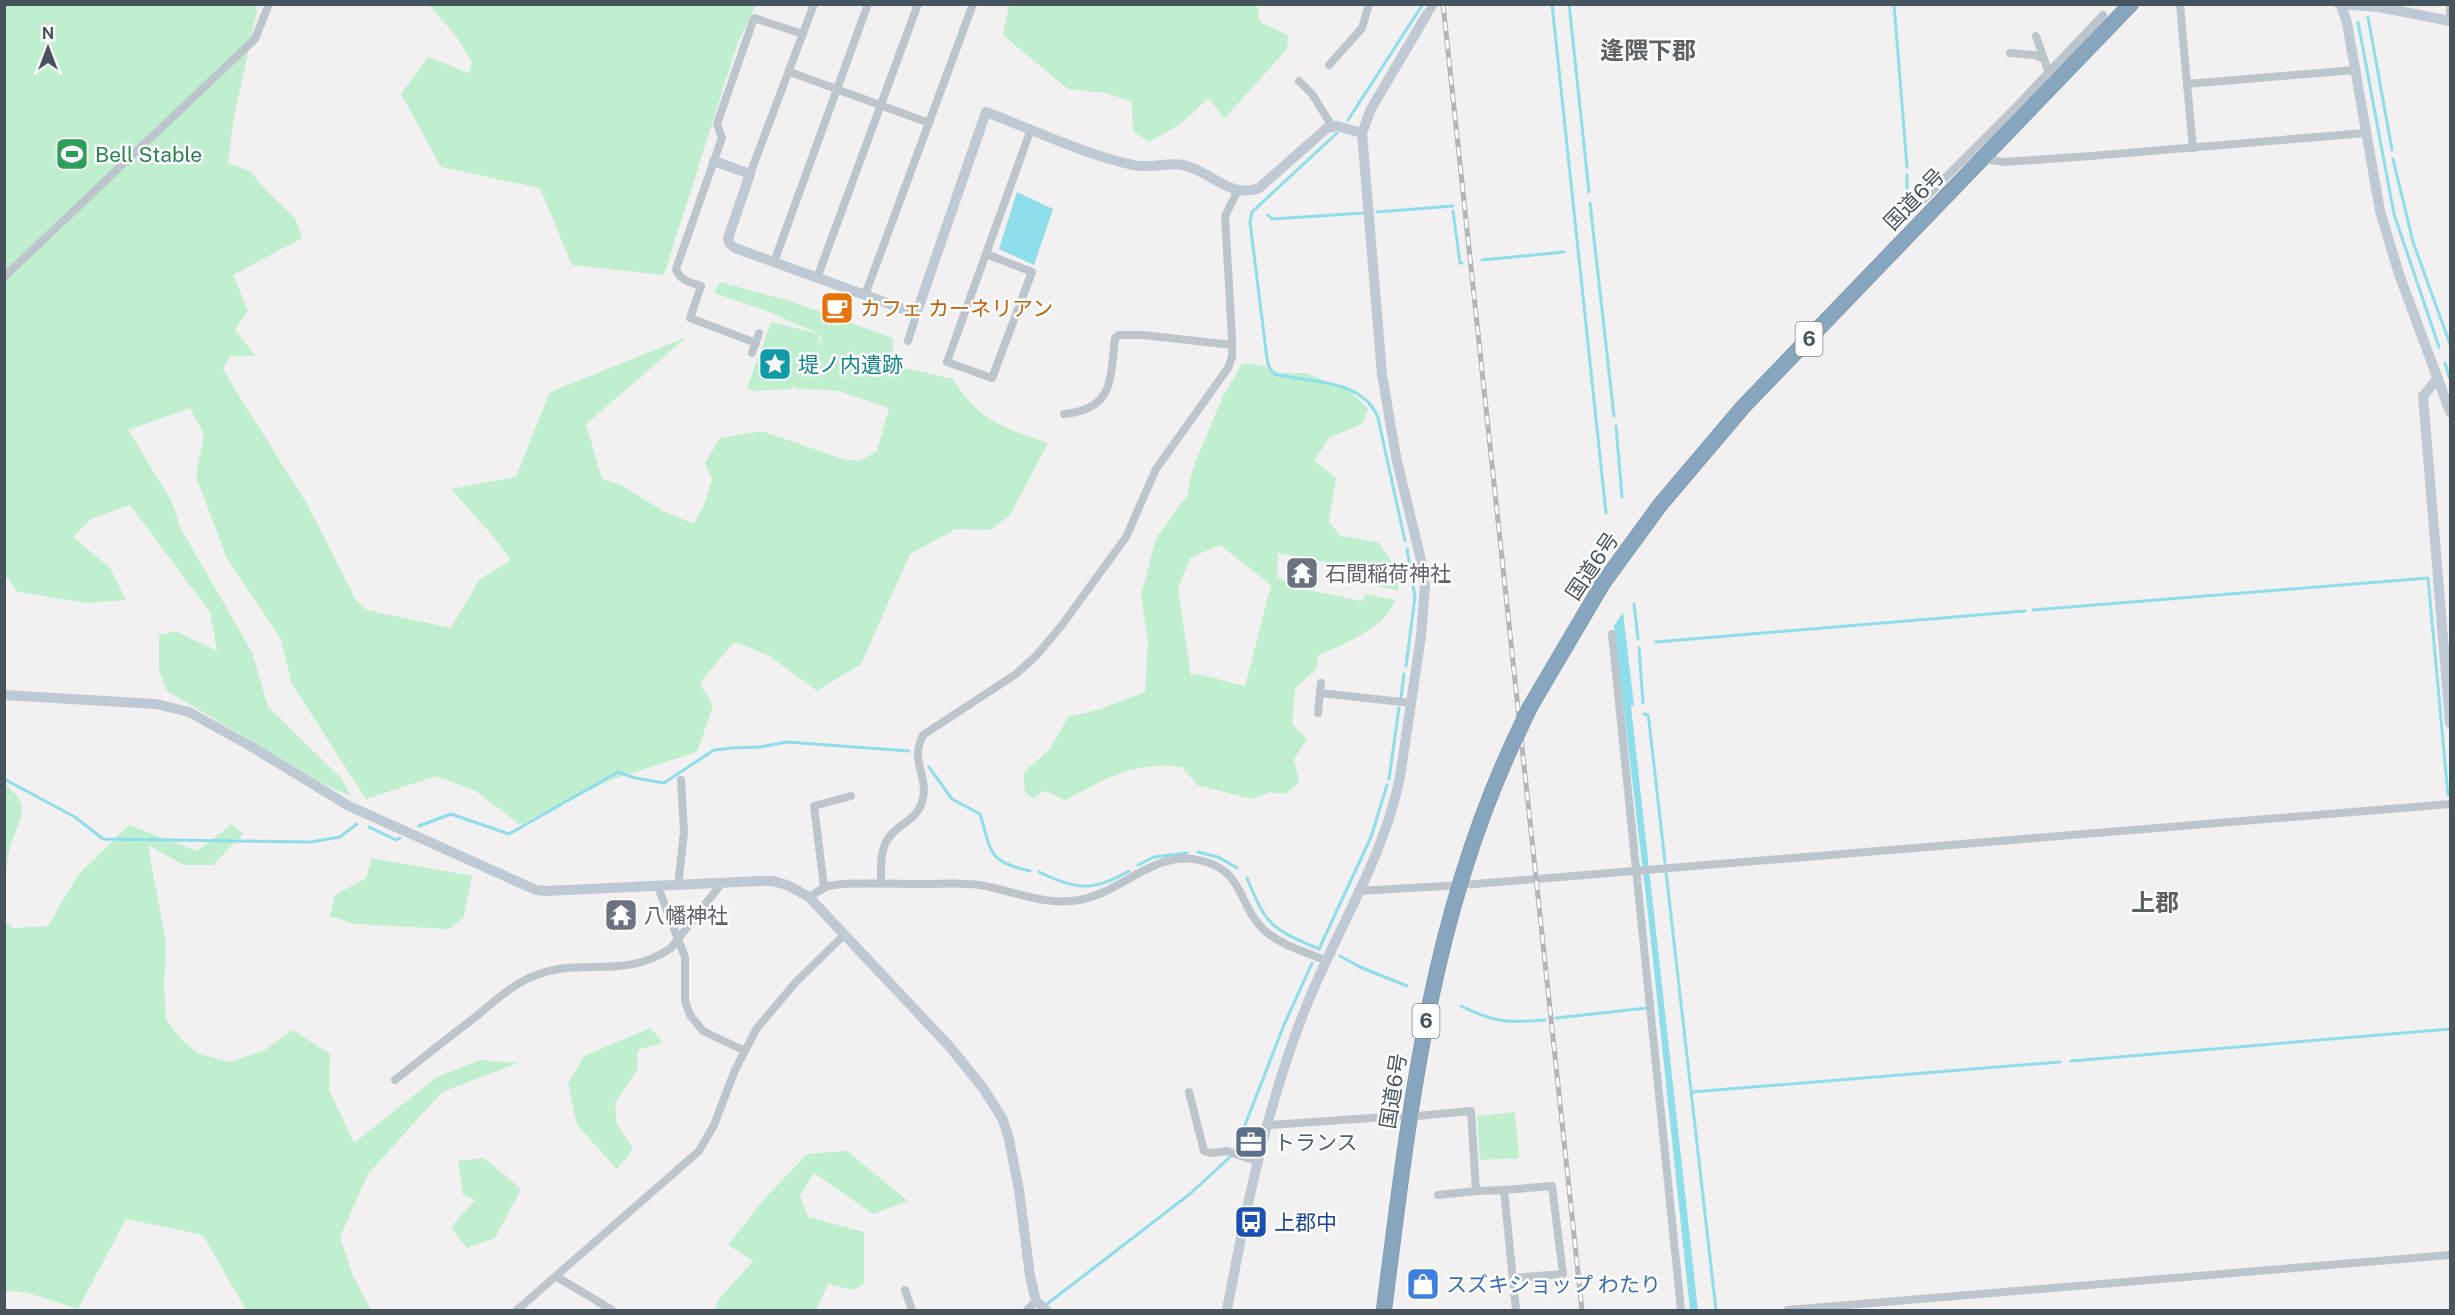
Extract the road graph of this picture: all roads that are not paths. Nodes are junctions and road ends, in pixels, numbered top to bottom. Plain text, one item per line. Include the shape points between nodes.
1 (269, 4) edge
2 (814, 4) edge
3 (868, 4) edge
4 (918, 4) edge
5 (973, 4) edge
6 (1369, 4) edge
7 (2131, 4) edge
8 (2180, 4) edge
9 (2450, 4) edge
10 (2340, 5) edge
11 (2395, 8) edge
12 (1431, 9) edge
13 (2103, 15) dead end
14 (2451, 16) edge
15 (2451, 21) edge
16 (803, 34) junction
17 (2036, 36) dead end
18 (2010, 53) dead end
19 (2044, 59) junction
20 (1329, 65) dead end
21 (2355, 70) junction
22 (790, 72) junction
23 (2051, 78) junction
24 (1299, 81) dead end
25 (2187, 84) junction
26 (837, 89) junction
27 (881, 106) junction
28 (929, 123) junction
29 (1332, 126) junction
30 (1031, 129) junction
31 (1362, 133) junction
32 (2365, 133) junction
33 (2193, 148) junction
34 (1983, 159) junction
35 (714, 161) junction
36 (750, 174) junction
37 (1237, 192) junction
38 (1915, 208) dead end
39 (986, 254) junction
40 (774, 262) junction
41 (4, 277) edge
42 (817, 278) junction
43 (864, 296) junction
44 (918, 309) junction
45 (759, 333) dead end
46 (908, 341) dead end
47 (756, 343) junction
48 (1232, 345) junction
49 (752, 352) dead end
50 (2438, 378) junction
51 (2451, 412) edge
52 (1064, 414) dead end
53 (1611, 634) dead end
54 (4, 695) edge
55 (1411, 704) junction
56 (1318, 713) dead end
57 (2451, 723) edge
58 (681, 780) dead end
59 (851, 796) dead end
60 (2451, 804) edge
61 (1638, 869) junction
62 (880, 883) junction
63 (721, 884) junction
64 (1475, 884) tunnel mouth
65 (678, 886) junction
66 (1444, 886) tunnel mouth
67 (658, 887) junction
68 (824, 887) junction
69 (1358, 891) junction
70 (809, 897) junction
71 (844, 934) junction
72 (679, 939) junction
73 (1325, 960) junction
74 (745, 1051) junction
75 (395, 1080) dead end
76 (1189, 1092) dead end
77 (1399, 1116) dead end
78 (1418, 1116) dead end
79 (1269, 1125) junction
80 (1259, 1162) junction
81 (1504, 1190) junction
82 (1476, 1191) junction
83 (1438, 1195) dead end
84 (2451, 1255) edge
85 (557, 1277) junction
86 (1513, 1278) junction
87 (905, 1290) dead end
88 (1036, 1301) junction
89 (517, 1311) edge
90 (612, 1311) edge
91 (912, 1311) edge
92 (1027, 1311) edge
93 (1046, 1311) edge
94 (1227, 1311) edge
95 (1384, 1311) edge
96 (1516, 1311) edge
97 (1681, 1311) edge
98 (1788, 1311) edge

1 - 41 street via 255,39
2 - 16 street
3 - 26 street
4 - 27 street
5 - 28 street
6 - 20 street via 1362,28
7 - 23 highway, 国道6号 / 6
8 - 25 street
9 - 14 street
10 - 11 street
10 - 21 street
11 - 15 street
12 - 31 street via 1371,109
13 - 23 street
16 - 22 street
16 - 35 street via 754,18 717,124 722,138
17 - 19 street
18 - 19 street
19 - 23 street
21 - 25 street
21 - 32 street
22 - 26 street
22 - 36 street
23 - 34 highway, 国道6号 / 6
23 - 38 street via 2012,111
24 - 29 street
25 - 33 street
26 - 27 street
26 - 40 street
27 - 28 street
27 - 42 street
28 - 43 street
29 - 31 street
29 - 37 street via 1259,188
30 - 37 street via 1136,166 1189,167
30 - 39 street
30 - 44 street via 986,112
31 - 55 street via 1384,386 1425,587
32 - 33 street
32 - 50 street via 2389,242
33 - 34 street via 2005,162
34 - 95 highway, 国道6号 / 6, bridge via 1743,407 1691,467 1603,583 1530,707 1472,842 1444,937 1409,1115
35 - 36 street
35 - 47 street via 676,269 678,276 701,286 690,318
36 - 40 street via 729,243
37 - 48 street via 1224,216
39 - 39 street via 947,362 992,378 1032,272
40 - 42 street
42 - 43 street
43 - 44 street via 909,311
44 - 46 street
45 - 47 street
47 - 49 street
48 - 52 street via 1119,334 1115,338 1107,393 1083,410
48 - 62 street via 1230,363 1220,382 1156,469 1126,537 1062,625 1016,674 923,735 916,758 925,789 923,801 914,817 886,841
50 - 51 street
50 - 57 street via 2423,396
53 - 61 street
54 - 67 street via 156,704 189,712 349,806 536,890
55 - 56 street via 1321,688
55 - 69 street via 1396,796
58 - 65 street via 684,832
59 - 68 street via 814,806
60 - 61 street
61 - 64 street
61 - 97 street
62 - 68 street
62 - 73 street via 979,885 1050,902 1074,901 1102,893 1159,862 1186,858 1204,861 1237,883 1265,931
63 - 65 street
63 - 70 street via 773,881
63 - 72 street
65 - 67 street
66 - 69 street
67 - 72 street
68 - 70 street
69 - 73 street
70 - 71 street
71 - 74 street via 796,982 758,1028
71 - 88 street via 950,1047 1002,1118 1019,1190
72 - 74 street via 685,957 685,1001 690,1015 702,1032
72 - 75 street via 660,955 627,966 563,968 535,975 511,988
73 - 79 street via 1289,1051
74 - 85 street via 699,1151
76 - 80 street via 1204,1151 1227,1151
77 - 79 street
78 - 82 street via 1471,1112
79 - 80 street
80 - 94 street
81 - 82 street
81 - 86 street
81 - 86 street via 1552,1186 1563,1274
82 - 83 street
84 - 98 street
85 - 89 street
85 - 90 street
86 - 96 street
87 - 91 street
88 - 92 street
88 - 93 street

